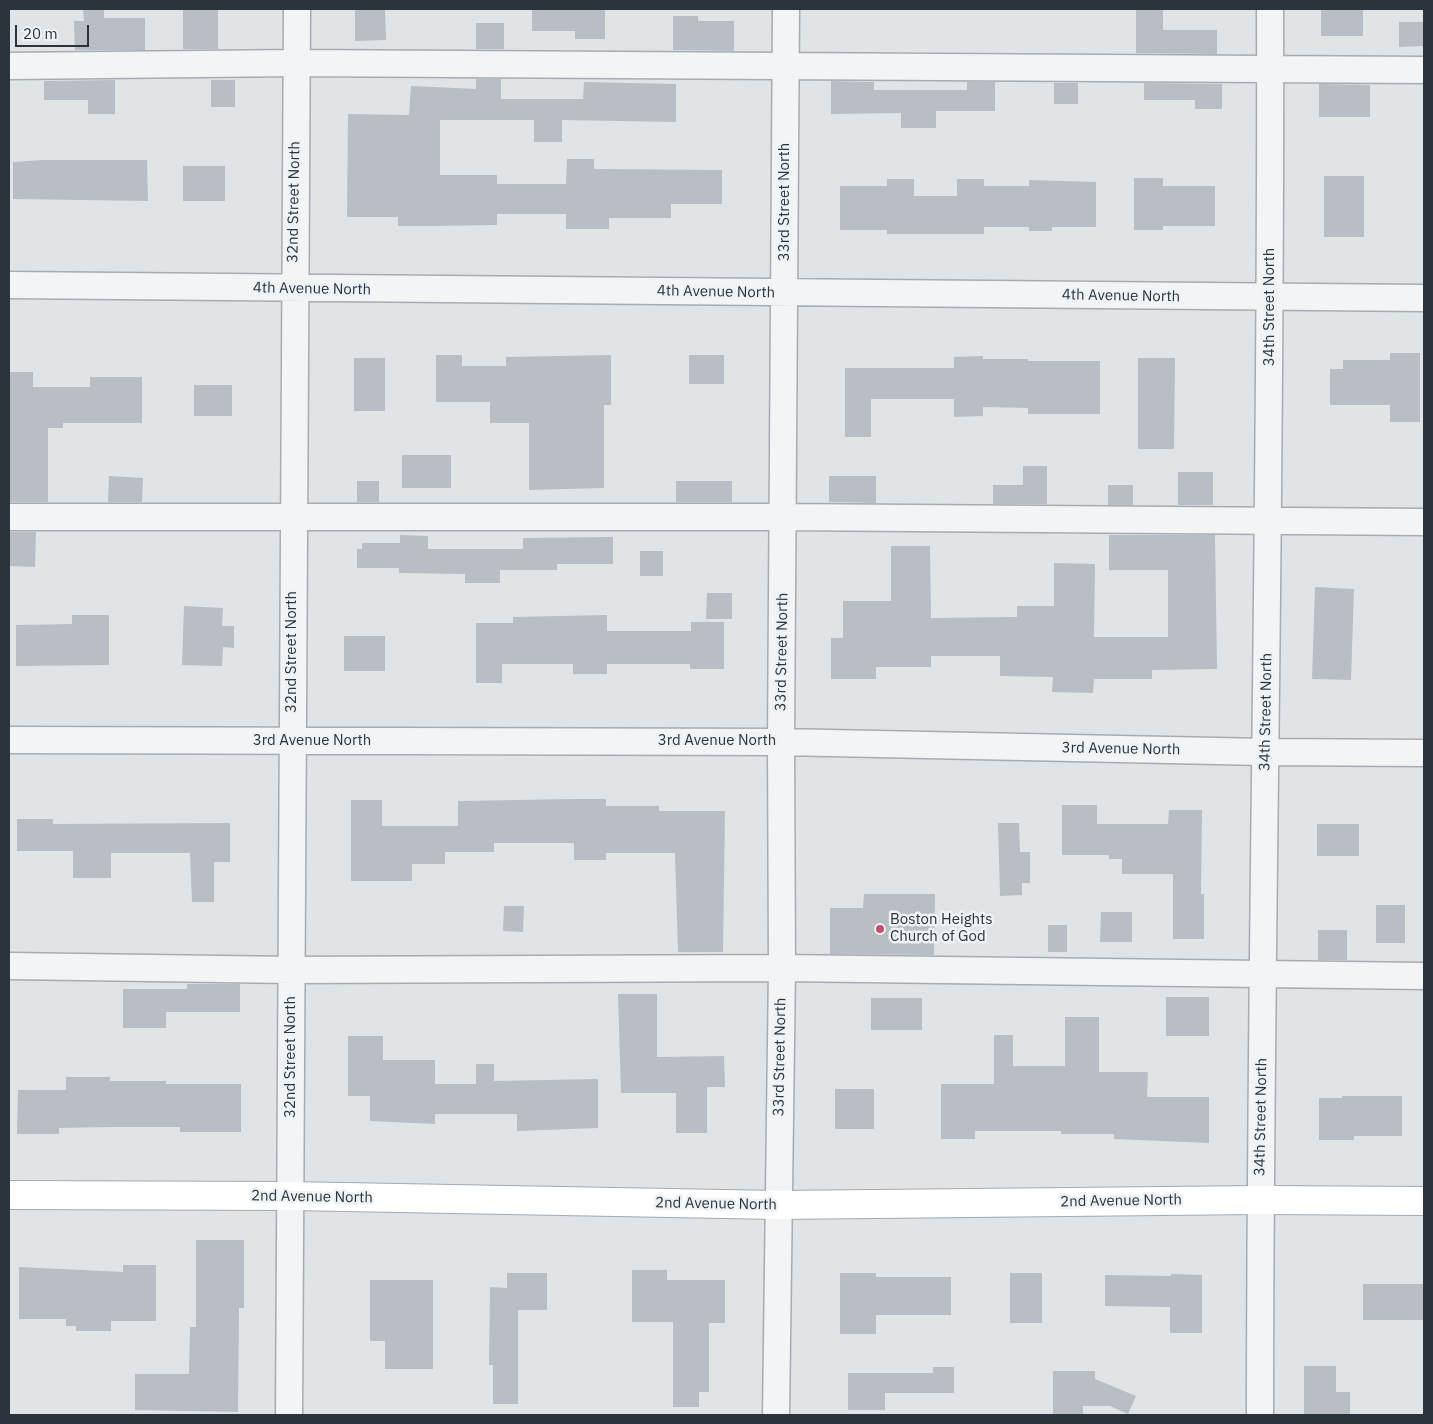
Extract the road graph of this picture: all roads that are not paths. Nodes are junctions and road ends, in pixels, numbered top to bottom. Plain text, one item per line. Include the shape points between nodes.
1 (297, 9) edge
2 (786, 9) edge
3 (1270, 9) edge
4 (296, 63) junction
5 (785, 65) junction
6 (9, 66) edge
7 (1270, 69) junction
8 (1424, 70) edge
9 (9, 285) edge
10 (294, 288) junction
11 (785, 293) junction
12 (1271, 298) junction
13 (1424, 298) edge
14 (9, 517) edge
15 (293, 517) junction
16 (783, 517) junction
17 (1268, 519) junction
18 (1424, 522) edge
19 (9, 740) edge
20 (292, 741) junction
21 (781, 742) junction
22 (1265, 752) junction
23 (1424, 753) edge
24 (9, 966) edge
25 (782, 968) junction
26 (291, 970) junction
27 (1262, 975) junction
28 (1424, 976) edge
29 (9, 1195) edge
30 (290, 1196) junction
31 (1260, 1200) junction
32 (1424, 1201) edge
33 (778, 1205) junction
34 (289, 1415) edge
35 (776, 1415) edge
36 (1260, 1415) edge

1 - 4 street, 32nd Street North
2 - 5 street, 33rd Street North
3 - 7 street, 34th Street North
4 - 5 street
4 - 6 street
4 - 10 street, 32nd Street North
5 - 7 street
5 - 11 street, 33rd Street North
7 - 8 street
7 - 12 street, 34th Street North
9 - 10 street, 4th Avenue North
10 - 11 street, 4th Avenue North
10 - 15 street, 32nd Street North
11 - 12 street, 4th Avenue North
11 - 16 street, 33rd Street North
12 - 13 street, 4th Avenue North
12 - 17 street, 34th Street North
14 - 15 street
15 - 16 street
15 - 20 street, 32nd Street North
16 - 17 street
16 - 21 street, 33rd Street North
17 - 18 street
17 - 22 street, 34th Street North
19 - 20 street, 3rd Avenue North
20 - 21 street, 3rd Avenue North
20 - 26 street, 32nd Street North
21 - 22 street, 3rd Avenue North
21 - 25 street, 33rd Street North
22 - 23 street, 3rd Avenue North
22 - 27 street, 34th Street North
24 - 26 street
25 - 26 street
25 - 27 street
25 - 33 street, 33rd Street North
26 - 30 street, 32nd Street North
27 - 28 street
27 - 31 street, 34th Street North
29 - 30 main road, 2nd Avenue North
30 - 33 main road, 2nd Avenue North
30 - 34 street, 32nd Street North
31 - 32 main road, 2nd Avenue North
31 - 33 main road, 2nd Avenue North
31 - 36 street, 34th Street North
33 - 35 street, 33rd Street North

